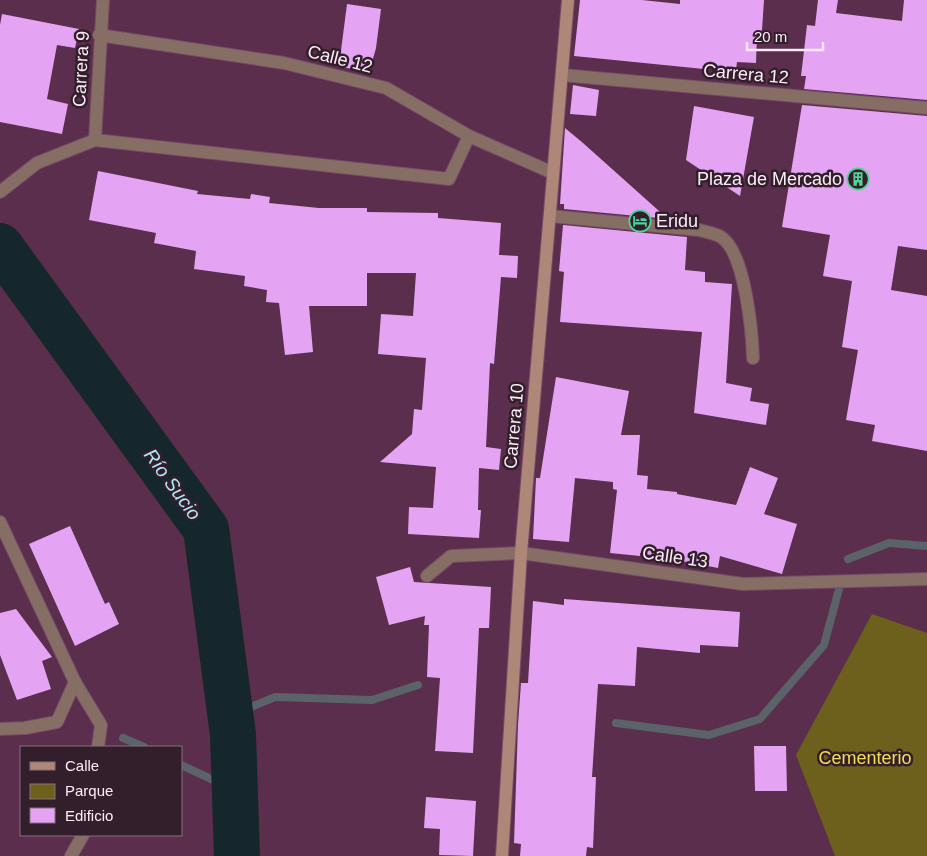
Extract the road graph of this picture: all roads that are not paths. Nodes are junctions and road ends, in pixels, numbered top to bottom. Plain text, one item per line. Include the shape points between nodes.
1 (103, 0) edge
2 (568, 0) edge
3 (99, 35) junction
4 (562, 75) junction
5 (927, 108) edge
6 (469, 136) junction
7 (95, 140) junction
8 (554, 173) junction
9 (0, 192) edge
10 (550, 216) junction
11 (753, 358) dead end
12 (2, 527) edge
13 (521, 553) junction
14 (427, 576) dead end
15 (927, 580) edge
16 (75, 682) junction
17 (0, 729) edge
18 (98, 746) edge
19 (82, 836) edge
20 (71, 856) edge
21 (502, 856) edge

1 - 3 street, Carrera 9
2 - 4 main road, Carrera 10
3 - 6 street, Calle 12 via 284,63 386,88
3 - 7 street, Carrera 9
4 - 5 street, Carrera 12
4 - 8 main road, Carrera 10
6 - 7 street via 449,179
6 - 8 street, Calle 12
7 - 9 street via 38,163
8 - 10 main road, Carrera 10
10 - 11 street via 700,230 722,238 738,261 751,320
10 - 13 main road, Carrera 10
12 - 16 street
13 - 14 street, Calle 13 via 451,556
13 - 15 street, Calle 13 via 743,584
13 - 21 main road, Carrera 10
16 - 17 street via 57,722
16 - 18 street via 100,725
19 - 20 street

